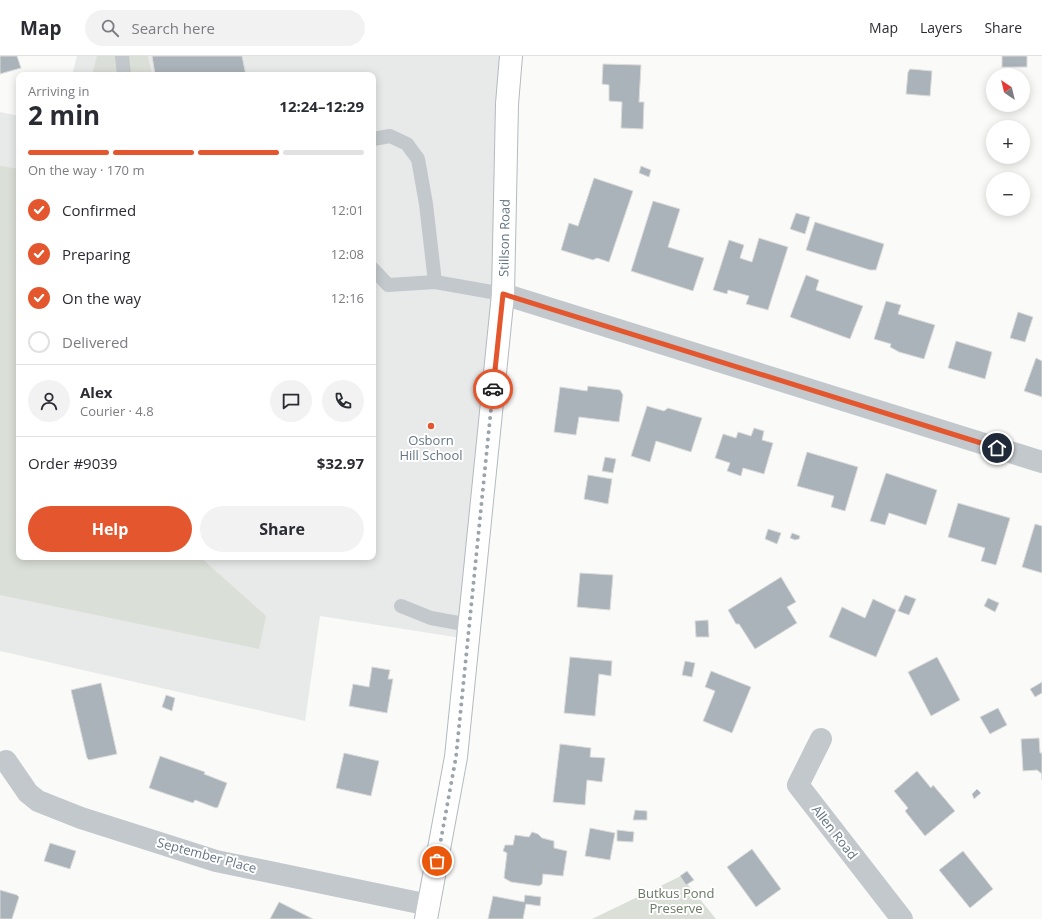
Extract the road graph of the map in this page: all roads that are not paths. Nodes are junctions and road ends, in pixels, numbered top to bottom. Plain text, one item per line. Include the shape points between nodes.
1 (122, 56) edge
2 (511, 56) edge
3 (124, 72) edge
4 (376, 138) edge
5 (376, 272) edge
6 (435, 282) junction
7 (503, 294) junction
8 (1042, 462) edge
9 (401, 606) dead end
10 (469, 625) junction
11 (821, 739) dead end
12 (6, 762) dead end
13 (428, 912) edge
14 (902, 919) edge

1 - 3 lane
2 - 7 main road, Stillson Road via 507,104
4 - 6 lane via 390,136 407,144 418,159
5 - 6 lane via 388,285
6 - 7 lane
7 - 8 street
7 - 10 main road, Stillson Road
9 - 10 lane via 431,618
10 - 13 main road, Stillson Road via 456,757
11 - 14 street, Allen Road via 798,785
12 - 13 street, September Place via 28,793 38,801 81,818 216,861

